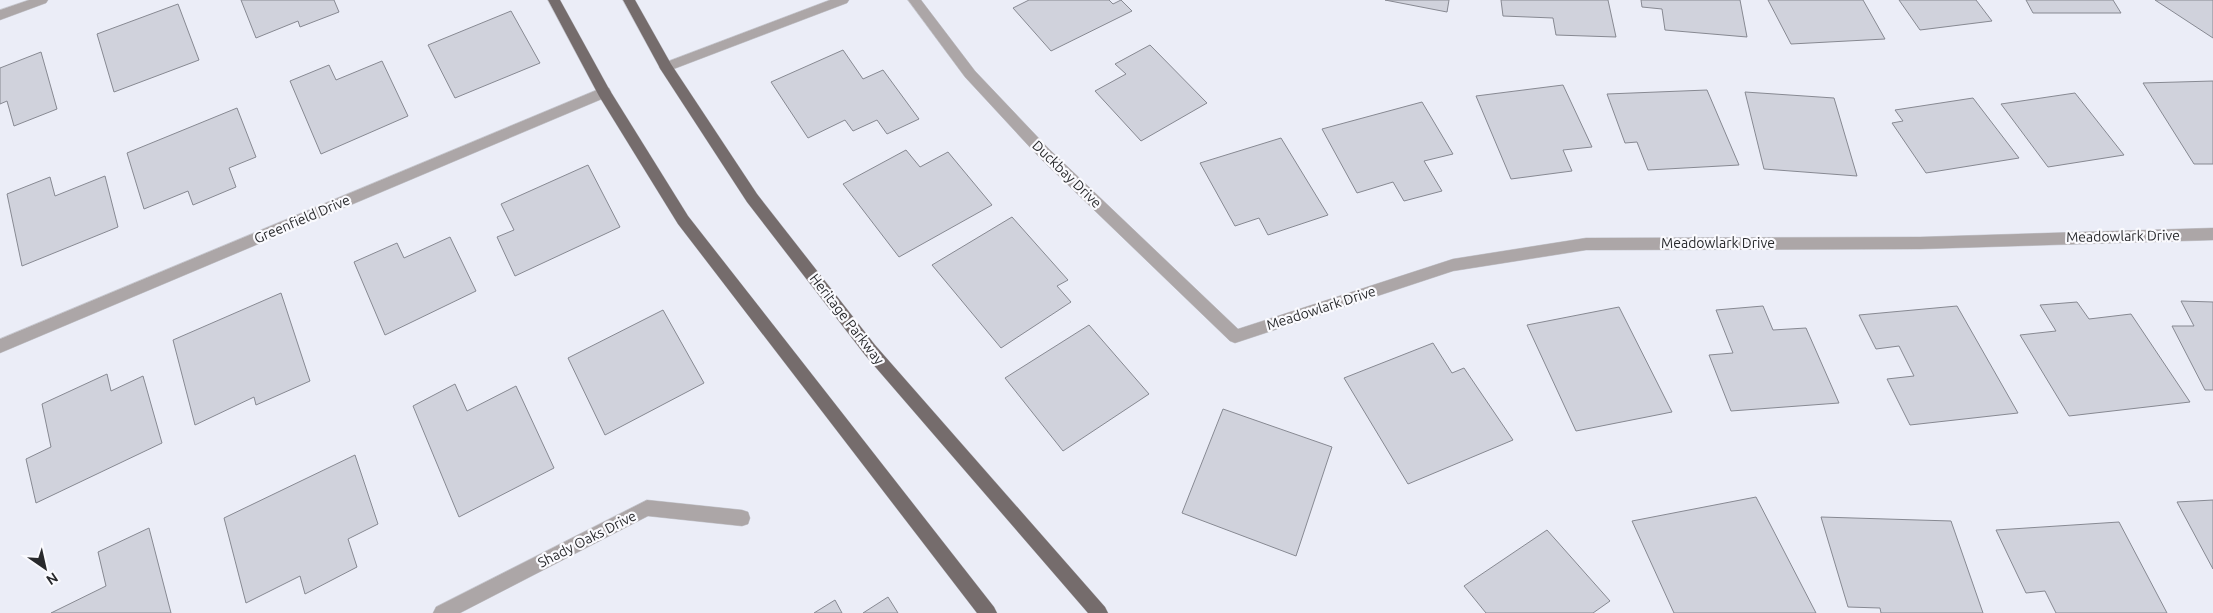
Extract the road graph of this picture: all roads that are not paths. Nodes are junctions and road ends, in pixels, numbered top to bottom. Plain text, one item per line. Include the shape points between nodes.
1 (42, 0) edge
2 (554, 0) edge
3 (629, 0) edge
4 (842, 0) edge
5 (914, 0) edge
6 (0, 15) edge
7 (666, 67) junction
8 (604, 92) junction
9 (2213, 234) edge
10 (1235, 336) joint
11 (0, 346) edge
12 (742, 518) dead end
13 (442, 613) edge
14 (988, 613) edge
15 (1099, 613) edge

1 - 6 street
2 - 8 main road
3 - 7 main road, Heritage Parkway
4 - 7 street
5 - 10 street, Duckbay Drive via 970,74 1044,153
7 - 15 main road, Heritage Parkway via 752,198 870,350
8 - 11 street, Greenfield Drive
8 - 14 main road via 682,220
9 - 10 street, Meadowlark Drive via 1920,243 1586,244 1453,265
12 - 13 street, Shady Oaks Drive via 647,508

